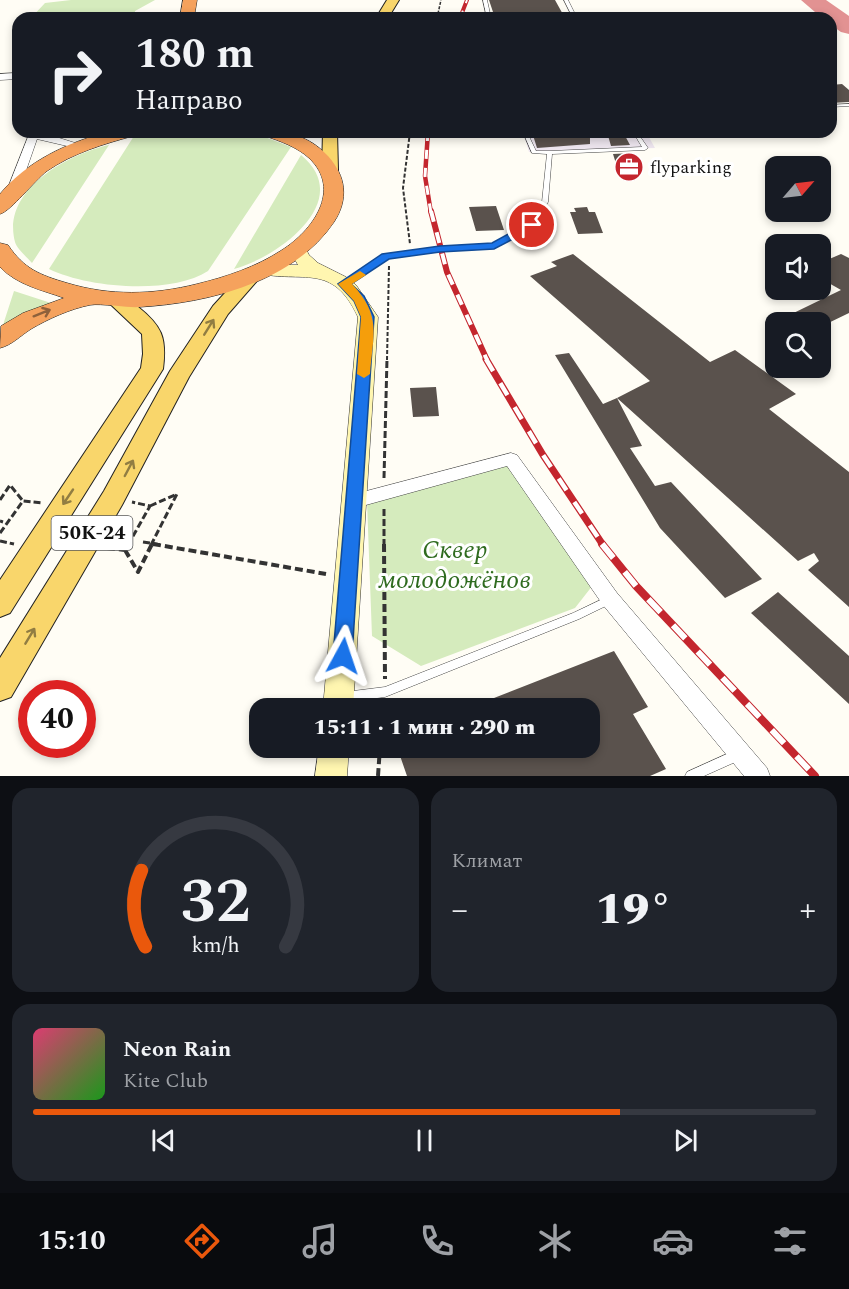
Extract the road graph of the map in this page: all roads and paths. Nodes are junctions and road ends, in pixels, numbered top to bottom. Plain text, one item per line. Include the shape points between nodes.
1 (33, 138) edge
2 (288, 138) edge
3 (330, 138) edge
4 (409, 138) edge
5 (528, 138) edge
6 (639, 138) edge
7 (96, 139) edge
8 (550, 153) junction
9 (330, 170) junction
10 (14, 188) junction
11 (0, 208) edge
12 (298, 249) junction
13 (412, 253) junction
14 (1, 260) edge
15 (258, 271) junction
16 (335, 279) junction
17 (91, 297) junction
18 (116, 300) junction
19 (0, 340) edge
20 (384, 493) junction
21 (113, 498) junction
22 (0, 500) edge
23 (23, 501) junction
24 (355, 501) junction
25 (63, 505) junction
26 (150, 506) junction
27 (0, 533) edge
28 (143, 542) dead end
29 (153, 543) junction
30 (84, 546) junction
31 (125, 550) junction
32 (335, 575) dead end
33 (610, 599) junction
34 (0, 604) edge
35 (0, 686) edge
36 (385, 692) junction
37 (338, 698) edge
38 (359, 698) edge
39 (739, 754) junction
40 (333, 758) edge
41 (379, 758) edge
42 (331, 776) edge
43 (378, 776) edge
44 (691, 776) edge
45 (759, 776) edge

1 - 10 street
2 - 9 highway via 316,153
3 - 9 main road, 50К-24
4 - 13 path via 403,216
5 - 8 lane via 534,152
6 - 8 lane via 645,148
7 - 10 highway via 32,172
8 - 13 lane via 545,202 532,225 494,246
9 - 12 highway, 50К-24 via 335,188 332,208 320,229
10 - 11 highway
12 - 15 highway, 50К-24
12 - 16 street via 307,263
13 - 16 lane via 386,256
13 - 20 path via 388,264
14 - 17 highway via 32,280
15 - 16 street via 299,270
15 - 18 highway via 218,286 180,294
21 -> 15 main road, 50К-24 via 178,376 220,310
16 - 24 street via 359,299 368,317
17 - 18 highway
19 -> 17 highway via 15,326 44,312
18 -> 25 main road, 50К-24 via 146,323 153,334 156,350 152,369
20 - 24 street
20 - 33 street via 511,459
20 - 36 path
21 - 26 path
21 - 30 main road, 50К-24
22 - 23 path via 10,485
23 - 25 path
23 - 27 path
24 - 37 street
25 - 34 main road, 50К-24
26 - 29 path via 177,494
26 - 31 path
28 - 29 path
29 - 31 path via 138,572
29 - 32 path
30 - 31 path
35 -> 30 main road, 50К-24
33 - 36 lane
33 - 39 street
36 - 38 lane
39 - 44 lane
39 - 45 street
40 - 42 street
41 - 43 path

